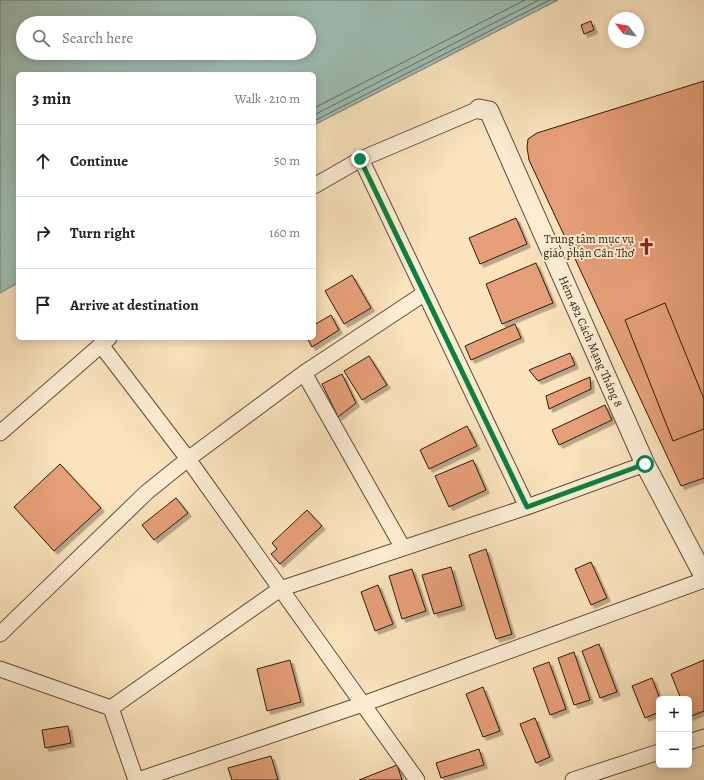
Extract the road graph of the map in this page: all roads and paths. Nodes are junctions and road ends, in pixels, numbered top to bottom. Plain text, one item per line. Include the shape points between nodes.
1 (479, 109) joint
2 (360, 159) junction
3 (316, 185) edge
4 (425, 293) junction
5 (105, 342) edge
6 (304, 373) junction
7 (0, 433) edge
8 (188, 459) junction
9 (645, 464) junction
10 (527, 507) junction
11 (403, 548) junction
12 (704, 576) edge
13 (704, 580) edge
14 (280, 589) junction
15 (0, 634) edge
16 (0, 669) edge
17 (363, 704) junction
18 (111, 708) junction
19 (704, 737) edge
20 (692, 741) edge
21 (656, 753) edge
22 (137, 780) edge
23 (417, 780) edge
24 (573, 780) edge

1 - 2 street
1 - 9 street, Hẻm 482 Cách Mạng Tháng 8 via 489,111
2 - 3 street
2 - 4 street
4 - 6 street
4 - 10 street
5 - 7 street
5 - 8 street
6 - 8 street
6 - 11 street
8 - 14 street
8 - 15 street via 147,492
9 - 10 street
9 - 12 street, Hẻm 482 Cách Mạng Tháng 8
10 - 11 street
11 - 14 street
13 - 17 street
14 - 17 street
14 - 18 street
16 - 18 street
17 - 22 street
17 - 23 street
18 - 22 street
19 - 20 street
21 - 24 street

